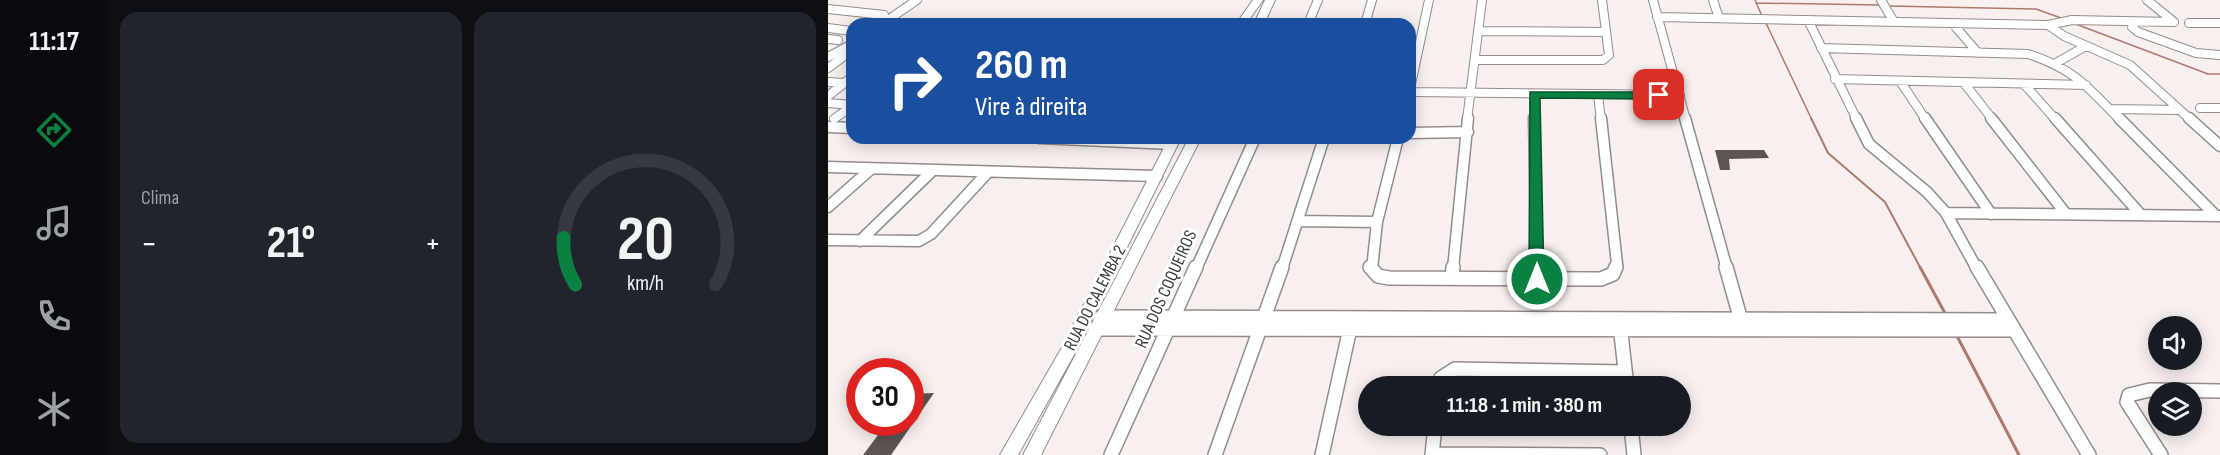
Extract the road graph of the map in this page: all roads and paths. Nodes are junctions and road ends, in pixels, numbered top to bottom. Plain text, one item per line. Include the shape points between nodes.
1 (900, 0) edge
2 (917, 0) edge
3 (1258, 0) edge
4 (1270, 0) edge
5 (1318, 0) edge
6 (1372, 0) edge
7 (1429, 0) edge
8 (1482, 0) edge
9 (1602, 0) edge
10 (1653, 0) edge
11 (1713, 0) edge
12 (2147, 0) edge
13 (906, 1) edge
14 (1883, 3) edge
15 (828, 9) edge
16 (884, 15) dead end
17 (1658, 16) junction
18 (891, 18) edge
19 (1245, 18) edge
20 (1262, 18) edge
21 (1310, 18) edge
22 (1367, 18) edge
23 (1719, 18) junction
24 (1808, 20) junction
25 (1894, 22) junction
26 (2189, 23) dead end
27 (2220, 23) edge
28 (1953, 24) junction
29 (2048, 25) junction
30 (2132, 27) dead end
31 (828, 28) edge
32 (846, 30) edge
33 (1480, 31) junction
34 (1605, 32) junction
35 (828, 39) edge
36 (838, 40) dead end
37 (2086, 46) junction
38 (846, 47) edge
39 (1821, 48) junction
40 (1978, 53) junction
41 (846, 55) edge
42 (2220, 55) edge
43 (828, 57) edge
44 (1475, 60) junction
45 (1416, 62) edge
46 (2056, 63) junction
47 (828, 68) edge
48 (1835, 79) junction
49 (1900, 81) junction
50 (828, 82) edge
51 (844, 83) joint
52 (1964, 83) junction
53 (2024, 84) junction
54 (2086, 85) junction
55 (1416, 91) edge
56 (1470, 93) junction
57 (1534, 94) junction
58 (1680, 95) junction
59 (828, 96) edge
60 (1598, 96) junction
61 (828, 103) edge
62 (846, 105) edge
63 (2200, 108) dead end
64 (2220, 108) edge
65 (2110, 110) junction
66 (2179, 110) junction
67 (846, 111) edge
68 (831, 123) edge
69 (846, 127) edge
70 (1468, 132) junction
71 (1416, 133) edge
72 (1173, 144) edge
73 (1192, 144) edge
74 (1252, 144) edge
75 (1322, 144) edge
76 (1396, 144) edge
77 (2220, 146) edge
78 (828, 168) edge
79 (871, 169) junction
80 (932, 171) junction
81 (988, 172) junction
82 (1157, 176) junction
83 (828, 207) edge
84 (1946, 213) junction
85 (1991, 214) junction
86 (2066, 214) junction
87 (2141, 215) junction
88 (2218, 216) edge
89 (1299, 221) junction
90 (1377, 222) junction
91 (828, 240) edge
92 (860, 241) junction
93 (1452, 278) junction
94 (1537, 279) junction
95 (1262, 322) junction
96 (1098, 323) junction
97 (1171, 323) junction
98 (1351, 323) junction
99 (1620, 325) junction
100 (1742, 325) junction
101 (2009, 325) junction
102 (1625, 372) junction
103 (1444, 376) edge
104 (1626, 376) edge
105 (2220, 392) edge
106 (1434, 436) edge
107 (1632, 436) edge
108 (1432, 454) edge
109 (1009, 455) edge
110 (1032, 455) edge
111 (1111, 455) edge
112 (1215, 455) edge
113 (1322, 455) edge
114 (1600, 455) edge
115 (1634, 455) edge
116 (2089, 455) edge
117 (2162, 455) edge

1 - 13 street
2 - 18 street
3 - 19 main road
4 - 20 main road
5 - 21 street
6 - 22 street
7 - 45 street
8 - 33 street
9 - 34 street
10 - 17 street
11 - 23 street
12 - 29 street via 2174,22 2072,20
14 - 25 street
15 - 16 street
17 - 23 street
17 - 58 street
23 - 24 street
24 - 25 street
24 - 39 street
25 - 28 street
26 - 27 street
28 - 29 street
28 - 40 street
29 - 37 street
30 - 42 street via 2196,53
31 - 32 street
33 - 34 street
33 - 44 street
34 - 44 street via 1609,55 1603,60
35 - 36 street
37 - 46 street
37 - 66 street via 2125,62
38 - 43 street
39 - 40 street
39 - 48 street
40 - 46 street via 2028,54
41 - 47 street
44 - 56 street
46 - 54 street
48 - 49 street
48 - 84 street via 1869,144
49 - 52 street
49 - 85 street
50 - 51 street
51 - 59 street
52 - 53 street
52 - 86 street
53 - 54 street
53 - 87 street
54 - 65 street
55 - 56 street
56 - 57 street
56 - 70 street
57 - 60 street
57 - 94 street
58 - 60 street
58 - 100 street
60 - 94 street via 1617,268 1610,277 1600,279
61 - 62 street
63 - 64 street
65 - 66 street
65 - 88 street
66 - 77 street
67 - 68 street
68 - 69 street
70 - 71 street
70 - 93 street
72 - 82 main road, RUA DO CALEMBA 2
73 - 96 main road, RUA DO CALEMBA 2
74 - 97 street, RUA DOS COQUEIROS
75 - 89 street
76 - 90 street
78 - 79 street
79 - 80 street
79 - 83 street
80 - 81 street
80 - 92 street
81 - 82 street
81 - 92 street via 924,239 914,243
82 - 109 main road, RUA DO CALEMBA 2 via 1067,353
84 - 85 street
84 - 101 street
85 - 86 street
86 - 87 street
87 - 88 street
89 - 90 street
89 - 95 street
90 - 93 street via 1370,267 1375,274 1389,278
91 - 92 street
93 - 94 street
95 - 97 street
95 - 98 street
95 - 112 street
96 - 97 street
96 - 110 main road, RUA DO CALEMBA 2
97 - 111 street, RUA DOS COQUEIROS
98 - 99 street
98 - 113 street
99 - 100 street
99 - 102 street
100 - 101 street
101 - 116 street
102 - 103 street via 1455,369
102 - 104 street
105 - 117 street via 2150,390 2129,395 2127,402 2133,413
106 - 108 street
107 - 115 street
108 - 114 street

